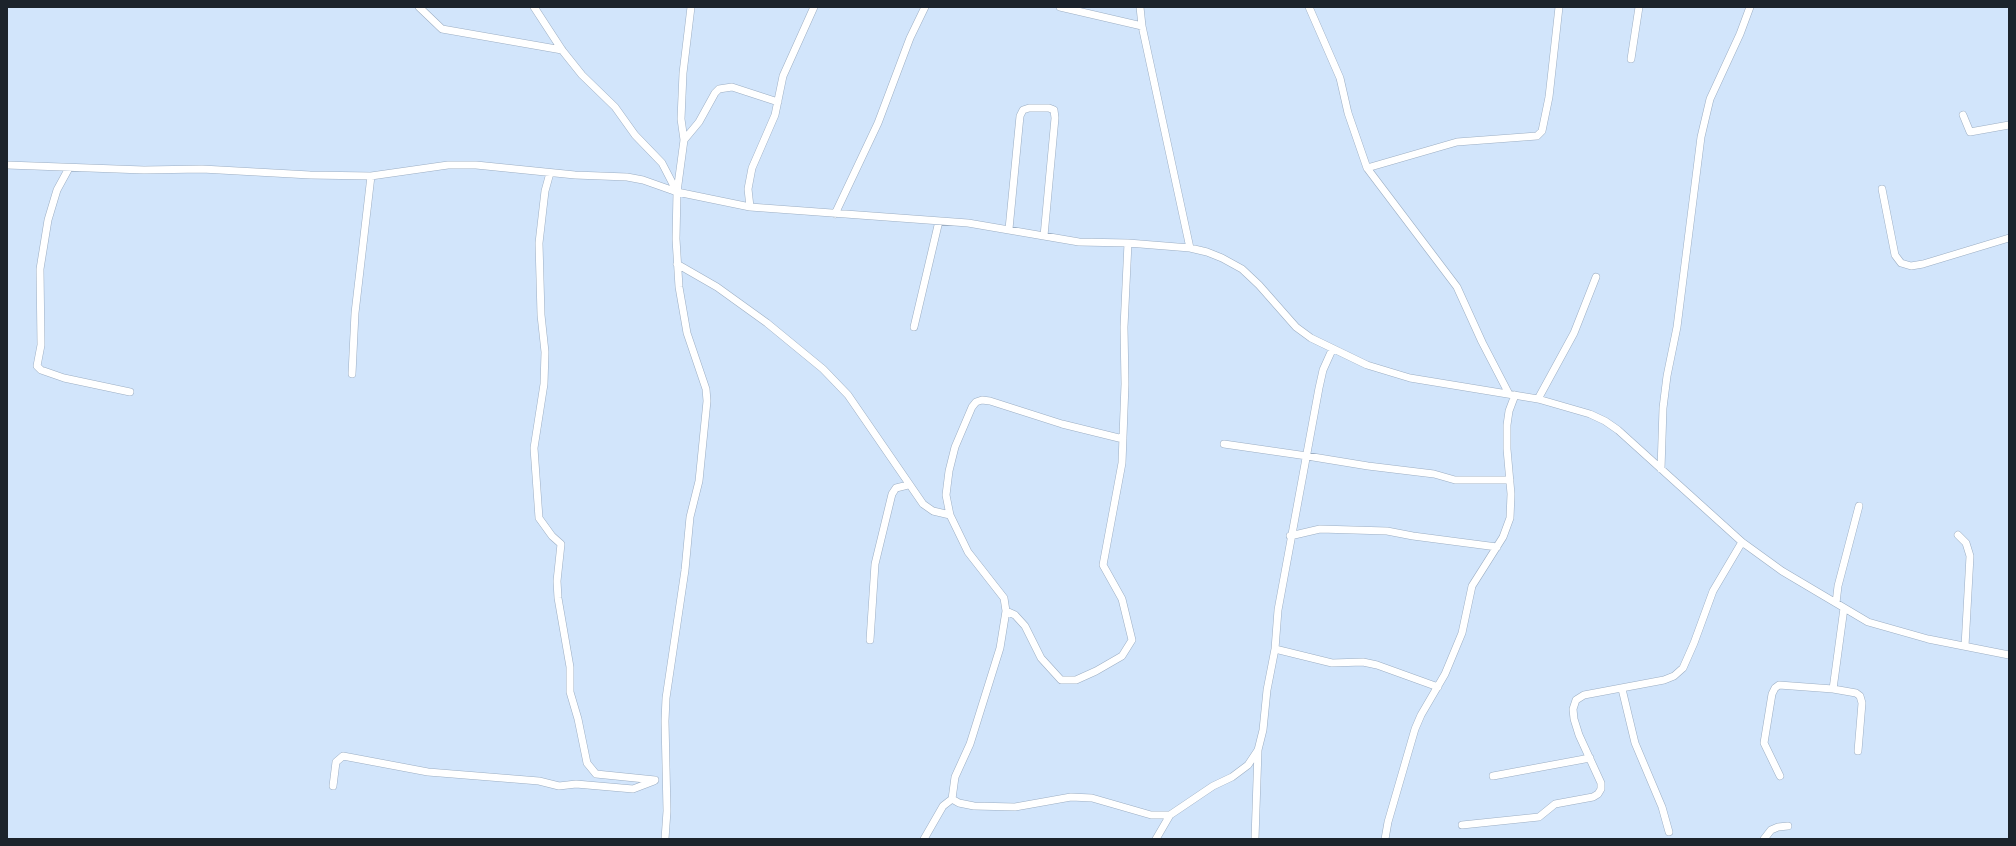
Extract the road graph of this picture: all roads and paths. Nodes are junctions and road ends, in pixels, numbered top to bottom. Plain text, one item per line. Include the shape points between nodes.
1 (419, 7) edge
2 (534, 7) edge
3 (691, 7) edge
4 (814, 7) edge
5 (925, 7) edge
6 (1060, 7) edge
7 (1140, 7) edge
8 (1309, 7) edge
9 (1559, 7) edge
10 (1639, 7) edge
11 (1750, 7) edge
12 (1142, 26) junction
13 (562, 50) junction
14 (1631, 59) dead end
15 (778, 102) junction
16 (1963, 115) dead end
17 (2009, 125) edge
18 (684, 140) junction
19 (7, 165) edge
20 (69, 168) junction
21 (1367, 168) junction
22 (550, 173) junction
23 (371, 176) junction
24 (1882, 188) dead end
25 (677, 192) junction
26 (750, 207) junction
27 (834, 214) junction
28 (939, 221) junction
29 (1009, 229) junction
30 (1044, 236) junction
31 (2009, 238) edge
32 (1128, 243) junction
33 (1190, 248) junction
34 (677, 264) junction
35 (1596, 277) dead end
36 (914, 327) dead end
37 (1332, 350) junction
38 (352, 374) dead end
39 (130, 392) dead end
40 (1512, 394) junction
41 (1538, 399) junction
42 (1123, 439) junction
43 (1224, 444) dead end
44 (1307, 456) junction
45 (1661, 469) junction
46 (1510, 480) junction
47 (908, 485) junction
48 (1859, 506) dead end
49 (950, 516) junction
50 (1958, 535) dead end
51 (1290, 536) junction
52 (1742, 542) junction
53 (1497, 547) junction
54 (1836, 603) junction
55 (1844, 608) junction
56 (1006, 611) junction
57 (870, 640) dead end
58 (1965, 646) junction
59 (1275, 649) junction
60 (2009, 655) edge
61 (1438, 687) junction
62 (1622, 689) junction
63 (1833, 689) junction
64 (1258, 750) junction
65 (1858, 751) dead end
66 (1590, 758) junction
67 (665, 774) junction
68 (1493, 776) dead end
69 (1780, 776) dead end
70 (655, 780) junction
71 (333, 786) dead end
72 (952, 799) junction
73 (1170, 814) junction
74 (1462, 825) dead end
75 (1788, 826) dead end
76 (1669, 832) dead end
77 (665, 839) edge
78 (924, 839) edge
79 (1156, 839) edge
80 (1255, 839) edge
81 (1385, 839) edge
82 (1764, 839) edge

1 - 13 street via 442,29
2 - 13 street
3 - 18 street via 681,99
4 - 15 street via 783,76
5 - 27 street via 910,38 878,123
6 - 12 street
7 - 12 street
8 - 21 street via 1340,78 1348,113
9 - 21 street via 1549,97 1542,131 1537,136 1457,142
10 - 14 street
11 - 45 street via 1710,99 1702,137 1677,327 1666,376
12 - 33 street
13 - 25 street via 590,85 615,107 635,135 662,163
15 - 18 street via 732,87 719,89 714,93 699,122
15 - 26 street via 749,179
16 - 17 street via 1970,132
18 - 25 street
19 - 20 street
20 - 23 street via 202,169
20 - 39 street via 57,190 48,220 40,269 41,345 37,366 41,370 64,378
21 - 40 street via 1457,287 1482,342
22 - 23 street via 462,165 417,168
22 - 25 street via 627,177
22 - 70 street via 538,243 545,352 544,384 534,448 539,518 561,544 556,581 558,598 570,667 570,692 587,763 596,774
23 - 38 street via 355,313
24 - 31 street via 1895,255 1901,263 1911,266 1923,264
25 - 26 street
25 - 34 street
26 - 27 street
27 - 28 street
28 - 29 street
28 - 36 street
29 - 30 street
29 - 30 street via 1020,116 1023,110 1028,108 1049,108 1054,110 1055,118
30 - 32 street via 1079,242
32 - 33 street
32 - 42 street
33 - 37 street via 1222,258 1242,269 1296,327
34 - 47 street via 717,287 767,323 823,369 848,394
34 - 67 street via 687,333 706,389 707,401 699,481 690,517 685,570 666,698
35 - 41 street via 1582,316
37 - 40 street via 1388,372
37 - 44 street via 1323,370
40 - 41 street
40 - 46 street via 1507,425
41 - 45 street via 1605,421
42 - 49 street via 1062,424 990,401 976,402 955,447 949,471 946,495
42 - 56 street via 1120,474 1103,559 1106,572 1122,599 1132,640 1122,656 1076,680 1061,680 1041,658 1025,626 1015,615
43 - 44 street
44 - 46 street via 1434,474 1456,480
44 - 51 street
45 - 52 street
46 - 53 street via 1510,518
47 - 49 street via 923,504
47 - 57 street via 896,488 892,494 875,564
48 - 54 street
49 - 56 street via 968,552 1004,598
50 - 58 street via 1966,543 1970,556
51 - 53 street via 1320,529 1387,531
51 - 59 street via 1278,610
52 - 54 street via 1782,571
52 - 62 street via 1713,591 1683,668 1664,680
53 - 61 street via 1472,586 1462,633
54 - 55 street
55 - 58 street via 1884,628 1928,640
55 - 63 street
56 - 72 street via 998,655 970,744 955,777
58 - 60 street
59 - 61 street via 1332,663 1363,662 1377,665
59 - 64 street
61 - 81 street via 1414,729
62 - 66 street via 1584,695 1576,700 1573,709 1574,719
62 - 76 street via 1635,743 1662,807
63 - 65 street via 1860,696 1862,702
63 - 69 street via 1786,684 1775,688 1764,743
64 - 73 street via 1248,765 1232,777 1213,786
64 - 80 street
66 - 68 street
66 - 74 street via 1601,783 1601,789 1593,797 1555,804 1539,817
67 - 70 street
67 - 77 street
70 - 71 street via 633,790 576,784 559,786 539,781 428,772 343,756 336,762
72 - 73 street via 974,806 1014,807 1071,796 1092,798 1151,815
72 - 78 street via 942,806
73 - 79 street
75 - 82 street via 1771,830

